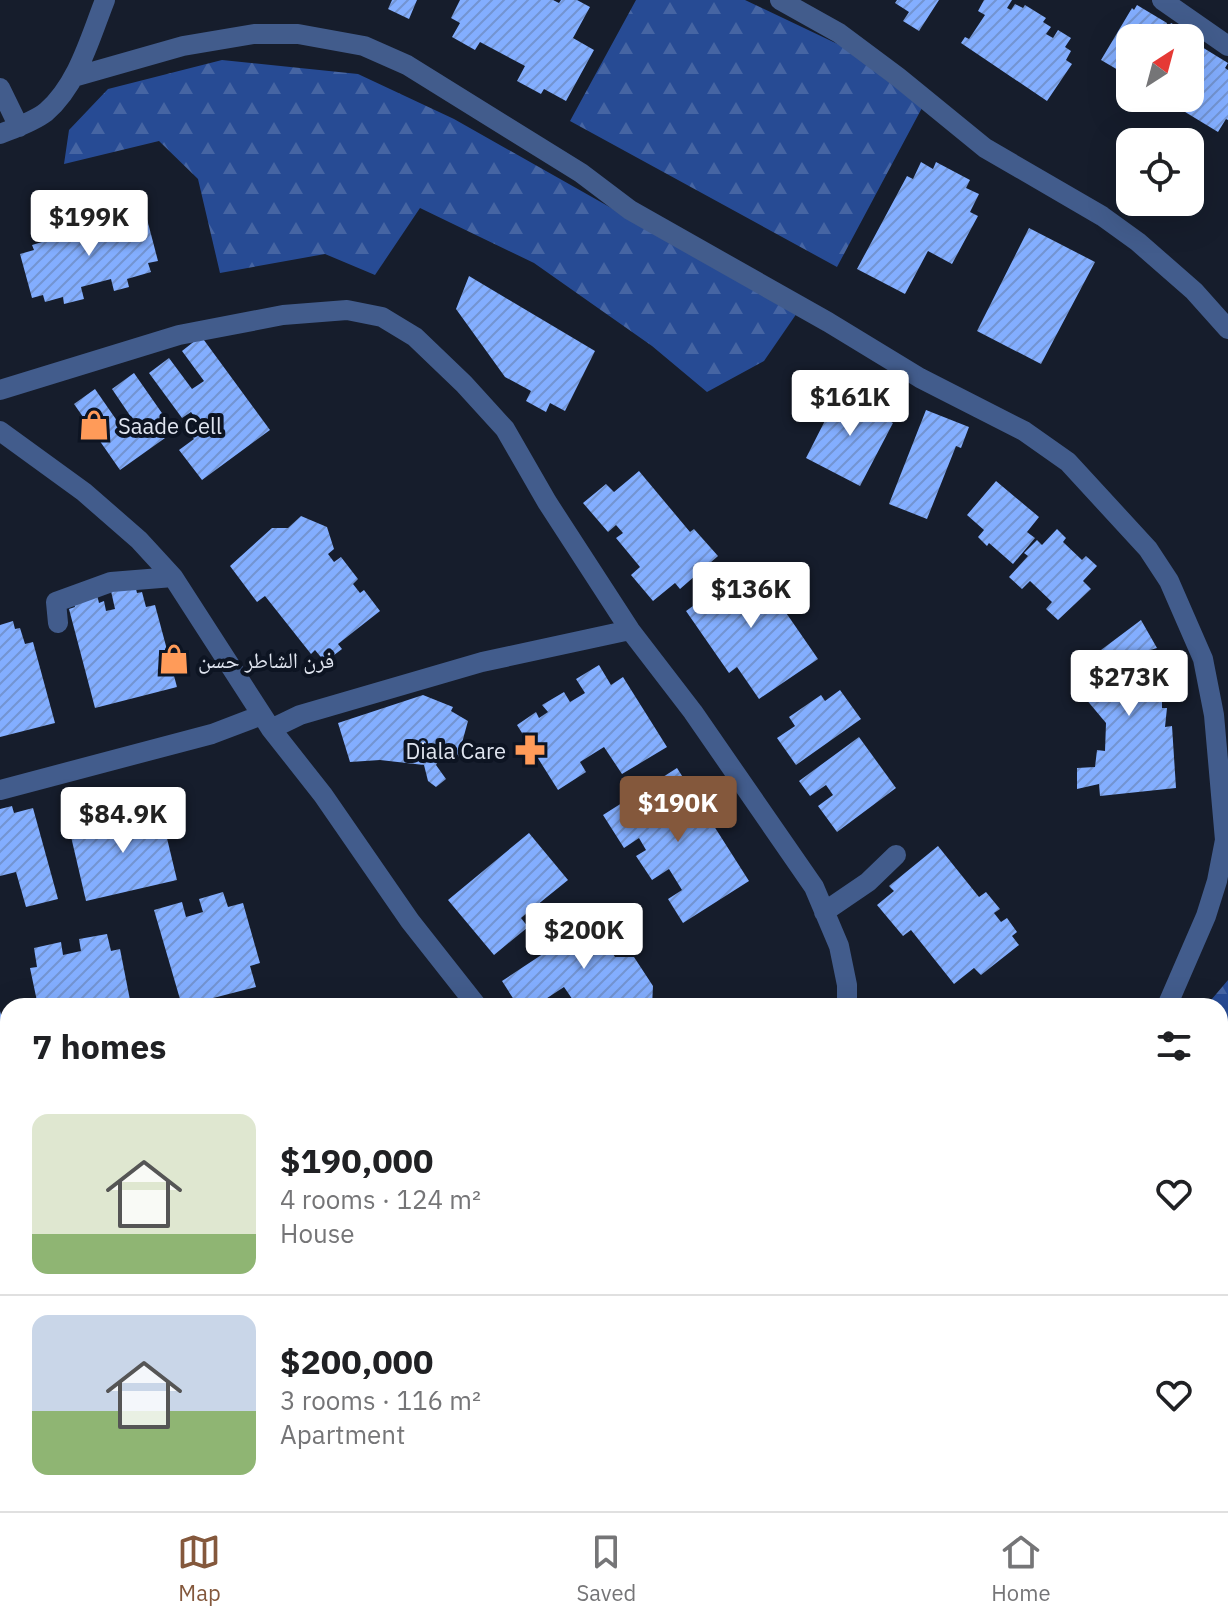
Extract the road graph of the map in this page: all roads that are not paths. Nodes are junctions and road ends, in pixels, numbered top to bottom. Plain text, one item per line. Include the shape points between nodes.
1 (105, 0) edge
2 (780, 0) edge
3 (1162, 0) edge
4 (1228, 46) edge
5 (74, 77) junction
6 (0, 88) edge
7 (10, 130) edge
8 (1228, 329) edge
9 (0, 390) edge
10 (0, 431) edge
11 (173, 577) junction
12 (58, 623) dead end
13 (630, 630) junction
14 (266, 722) junction
15 (0, 790) edge
16 (896, 855) dead end
17 (824, 912) junction
18 (471, 998) edge
19 (847, 998) edge
20 (1170, 998) edge

1 - 5 street
2 - 8 street via 839,33 985,148 1138,242
3 - 4 street
5 - 7 street via 46,111
5 - 20 street via 183,46 254,34 298,34 364,46 407,65 581,173 630,210 920,378 1024,431 1068,462 1148,549 1169,581 1203,659 1214,715 1225,840 1206,916
6 - 7 street
9 - 13 street via 179,335 283,315 347,310 382,317 415,337 505,429
10 - 11 street via 84,492
11 - 12 street via 111,582 56,602
11 - 14 street
13 - 14 street via 482,662
13 - 17 street via 814,887
14 - 15 street
14 - 18 street
16 - 17 street
17 - 19 street via 839,946

